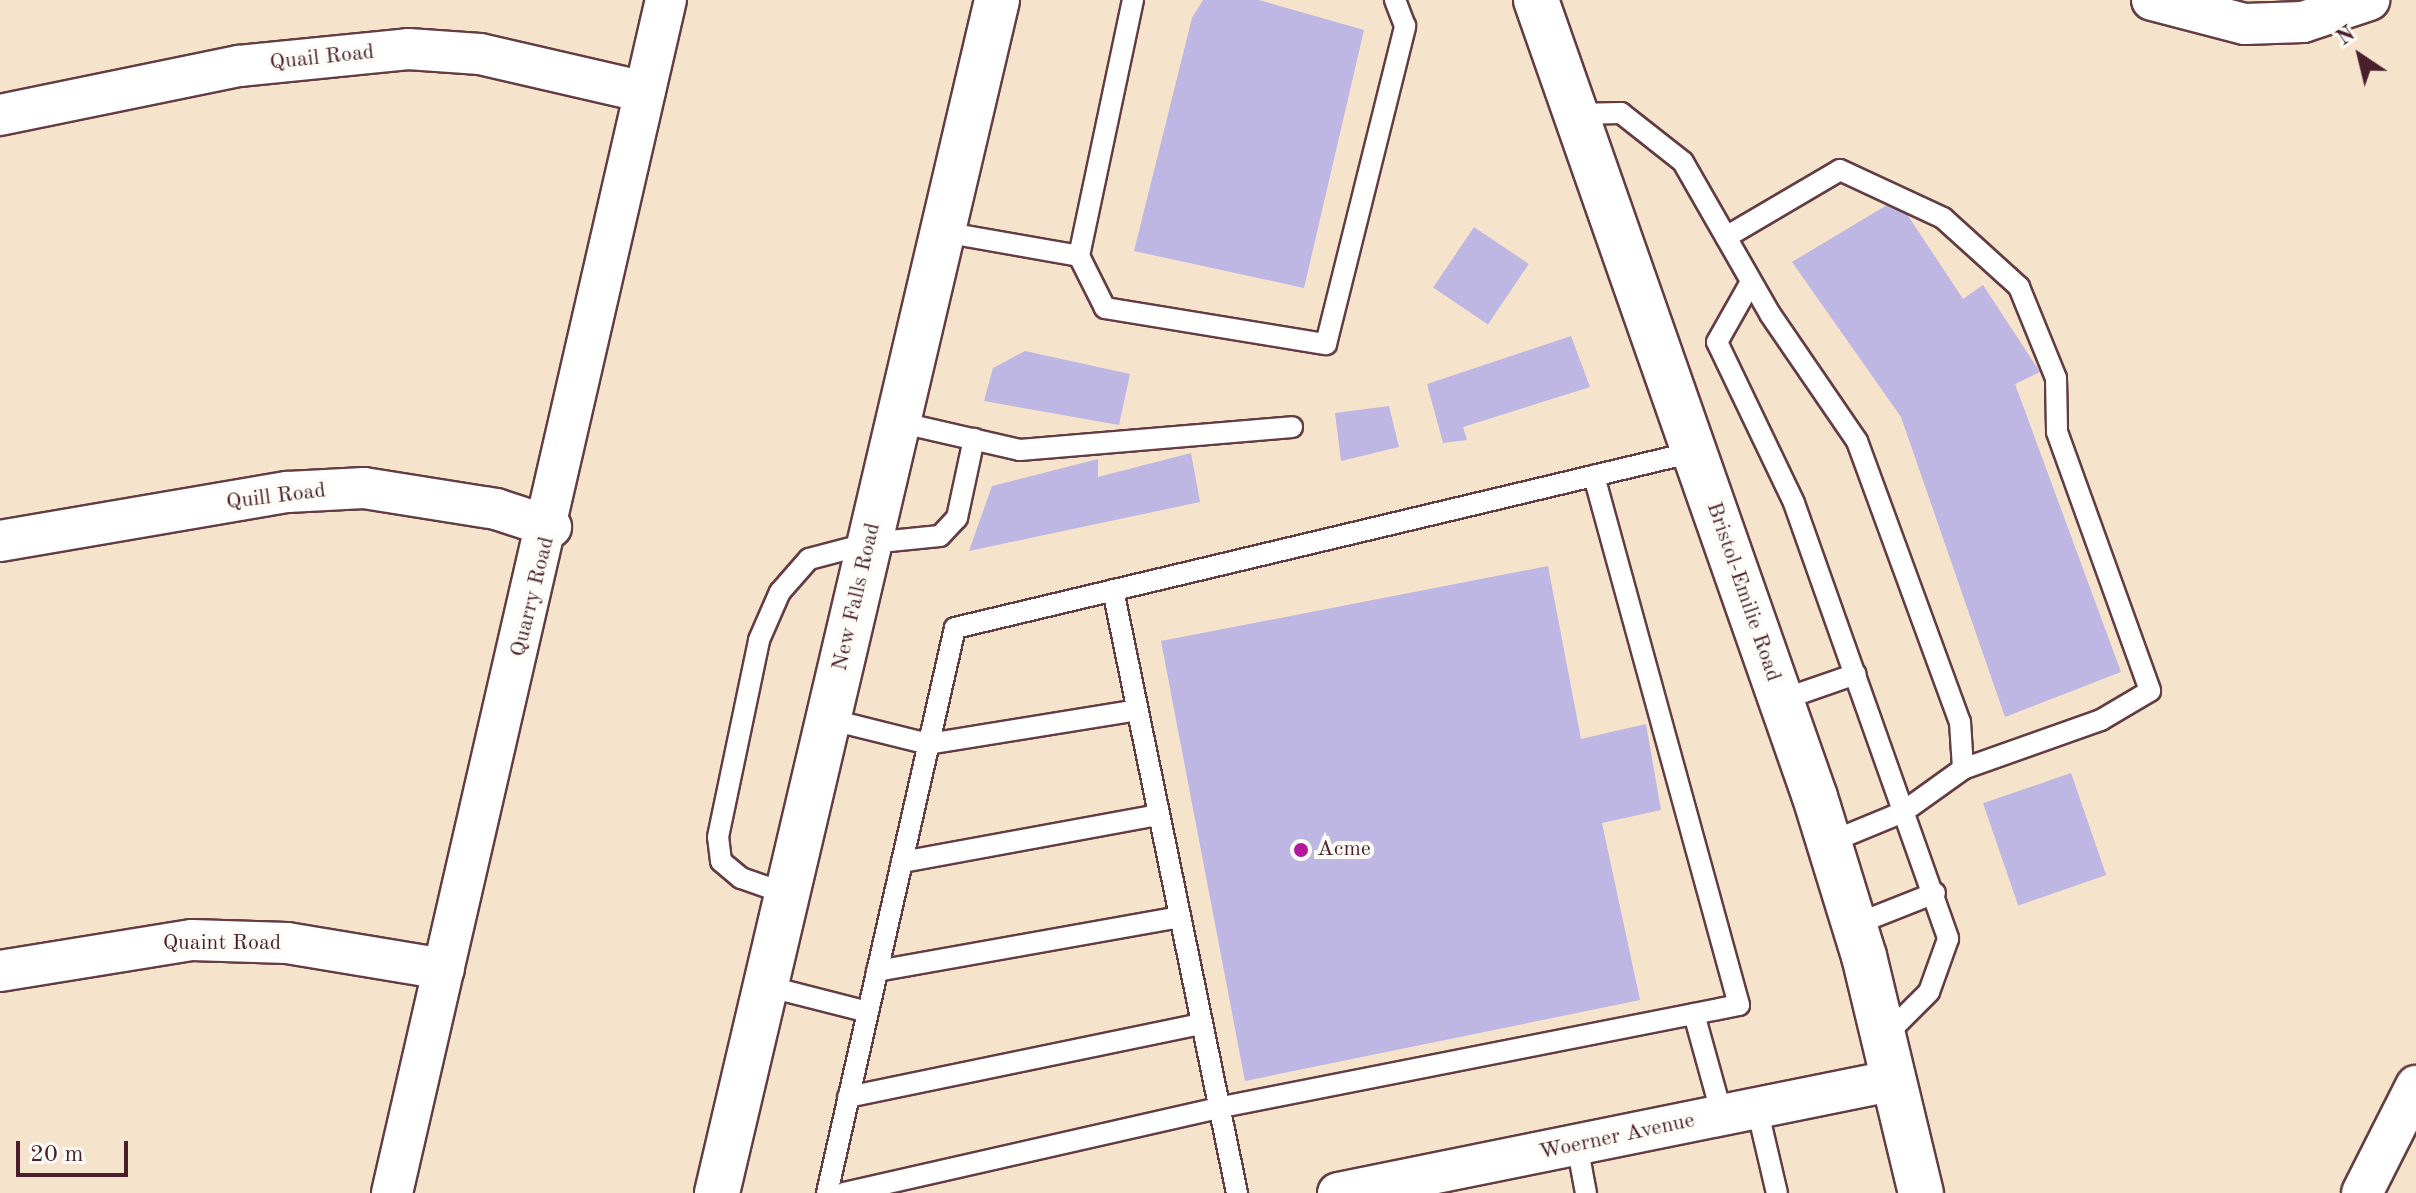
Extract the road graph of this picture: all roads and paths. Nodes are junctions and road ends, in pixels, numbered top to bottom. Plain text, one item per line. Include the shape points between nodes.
1 (666, 0) edge
2 (997, 0) edge
3 (1133, 0) edge
4 (1395, 0) edge
5 (1536, 0) edge
6 (2152, 0) edge
7 (2369, 0) edge
8 (645, 92) junction
9 (1576, 114) junction
10 (0, 115) edge
11 (943, 232) junction
12 (1726, 237) junction
13 (1079, 256) junction
14 (1751, 282) junction
15 (898, 422) junction
16 (1292, 427) dead end
17 (974, 439) junction
18 (1694, 452) junction
19 (1594, 476) junction
20 (551, 527) junction
21 (0, 541) edge
22 (870, 543) junction
23 (1113, 590) junction
24 (1856, 674) junction
25 (1781, 700) junction
26 (1137, 710) junction
27 (828, 719) junction
28 (928, 744) junction
29 (1963, 769) junction
30 (1903, 812) junction
31 (1158, 815) junction
32 (1828, 843) junction
33 (902, 862) junction
34 (1935, 893) junction
35 (787, 894) junction
36 (1179, 917) junction
37 (1854, 925) junction
38 (444, 969) junction
39 (0, 971) edge
40 (877, 971) junction
41 (766, 986) junction
42 (868, 1012) junction
43 (1694, 1014) junction
44 (1201, 1024) junction
45 (1884, 1037) junction
46 (1895, 1080) junction
47 (2416, 1086) edge
48 (848, 1097) junction
49 (1217, 1108) junction
50 (1740, 1112) junction
51 (1577, 1145) junction
52 (392, 1193) edge
53 (717, 1193) edge
54 (827, 1193) edge
55 (844, 1193) edge
56 (1237, 1193) edge
57 (1338, 1193) edge
58 (1586, 1193) edge
59 (1777, 1193) edge
60 (1921, 1193) edge
61 (2362, 1193) edge

1 - 8 street, Quarry Road
2 - 11 street, New Falls Road
3 - 13 lane
4 - 13 lane via 1405,26 1326,344 1105,308
5 - 9 street, Bristol-Emilie Road
6 - 7 street via 2245,24 2303,22
8 - 10 street, Quail Road via 480,54 408,49 239,66
8 - 20 street, Quarry Road
9 - 12 lane via 1621,113 1683,162
9 - 18 street, Bristol-Emilie Road
11 - 13 lane
11 - 15 street, New Falls Road
12 - 14 lane
12 - 29 lane via 1840,170 1943,218 2019,287 2056,378 2057,432 2150,691 2101,720
14 - 24 lane via 1717,342 1794,503
14 - 29 lane via 1857,441 1960,722
15 - 17 lane
15 - 22 street, New Falls Road
16 - 17 lane via 1110,447 1020,450
17 - 22 lane via 957,518 940,536
18 - 19 lane
18 - 25 street, Bristol-Emilie Road
19 - 23 lane
19 - 43 lane via 1739,1005
20 - 21 street, Quill Road via 496,509 364,488 288,492
20 - 38 street, Quarry Road
22 - 27 street, New Falls Road
22 - 35 lane via 809,559 780,592 759,640 718,837 721,861 741,878
23 - 26 lane
23 - 28 lane via 955,628
24 - 25 lane
24 - 30 lane
25 - 32 street, Bristol-Emilie Road
26 - 28 lane
26 - 31 lane
27 - 28 lane
27 - 35 street, New Falls Road
28 - 33 lane
29 - 30 lane
30 - 32 lane
30 - 34 lane
31 - 33 lane
31 - 36 lane
32 - 37 street, Bristol-Emilie Road
33 - 40 lane
34 - 37 lane
34 - 45 lane via 1948,939 1929,992
35 - 41 street, New Falls Road
36 - 40 lane
36 - 44 lane
37 - 45 street, Bristol-Emilie Road
38 - 39 street, Quaint Road via 287,943 192,940
38 - 52 street, Quarry Road
40 - 42 lane
41 - 42 lane
41 - 53 street, New Falls Road
42 - 48 lane
43 - 49 lane
43 - 50 lane
44 - 48 lane
44 - 49 lane
45 - 46 street, Bristol-Emilie Road
46 - 50 street, Woerner Avenue
46 - 60 street, Bristol-Emilie Road
47 - 61 street
48 - 54 lane
49 - 55 lane
49 - 56 lane
50 - 51 street, Woerner Avenue
50 - 59 lane
51 - 57 street, Woerner Avenue
51 - 58 lane

